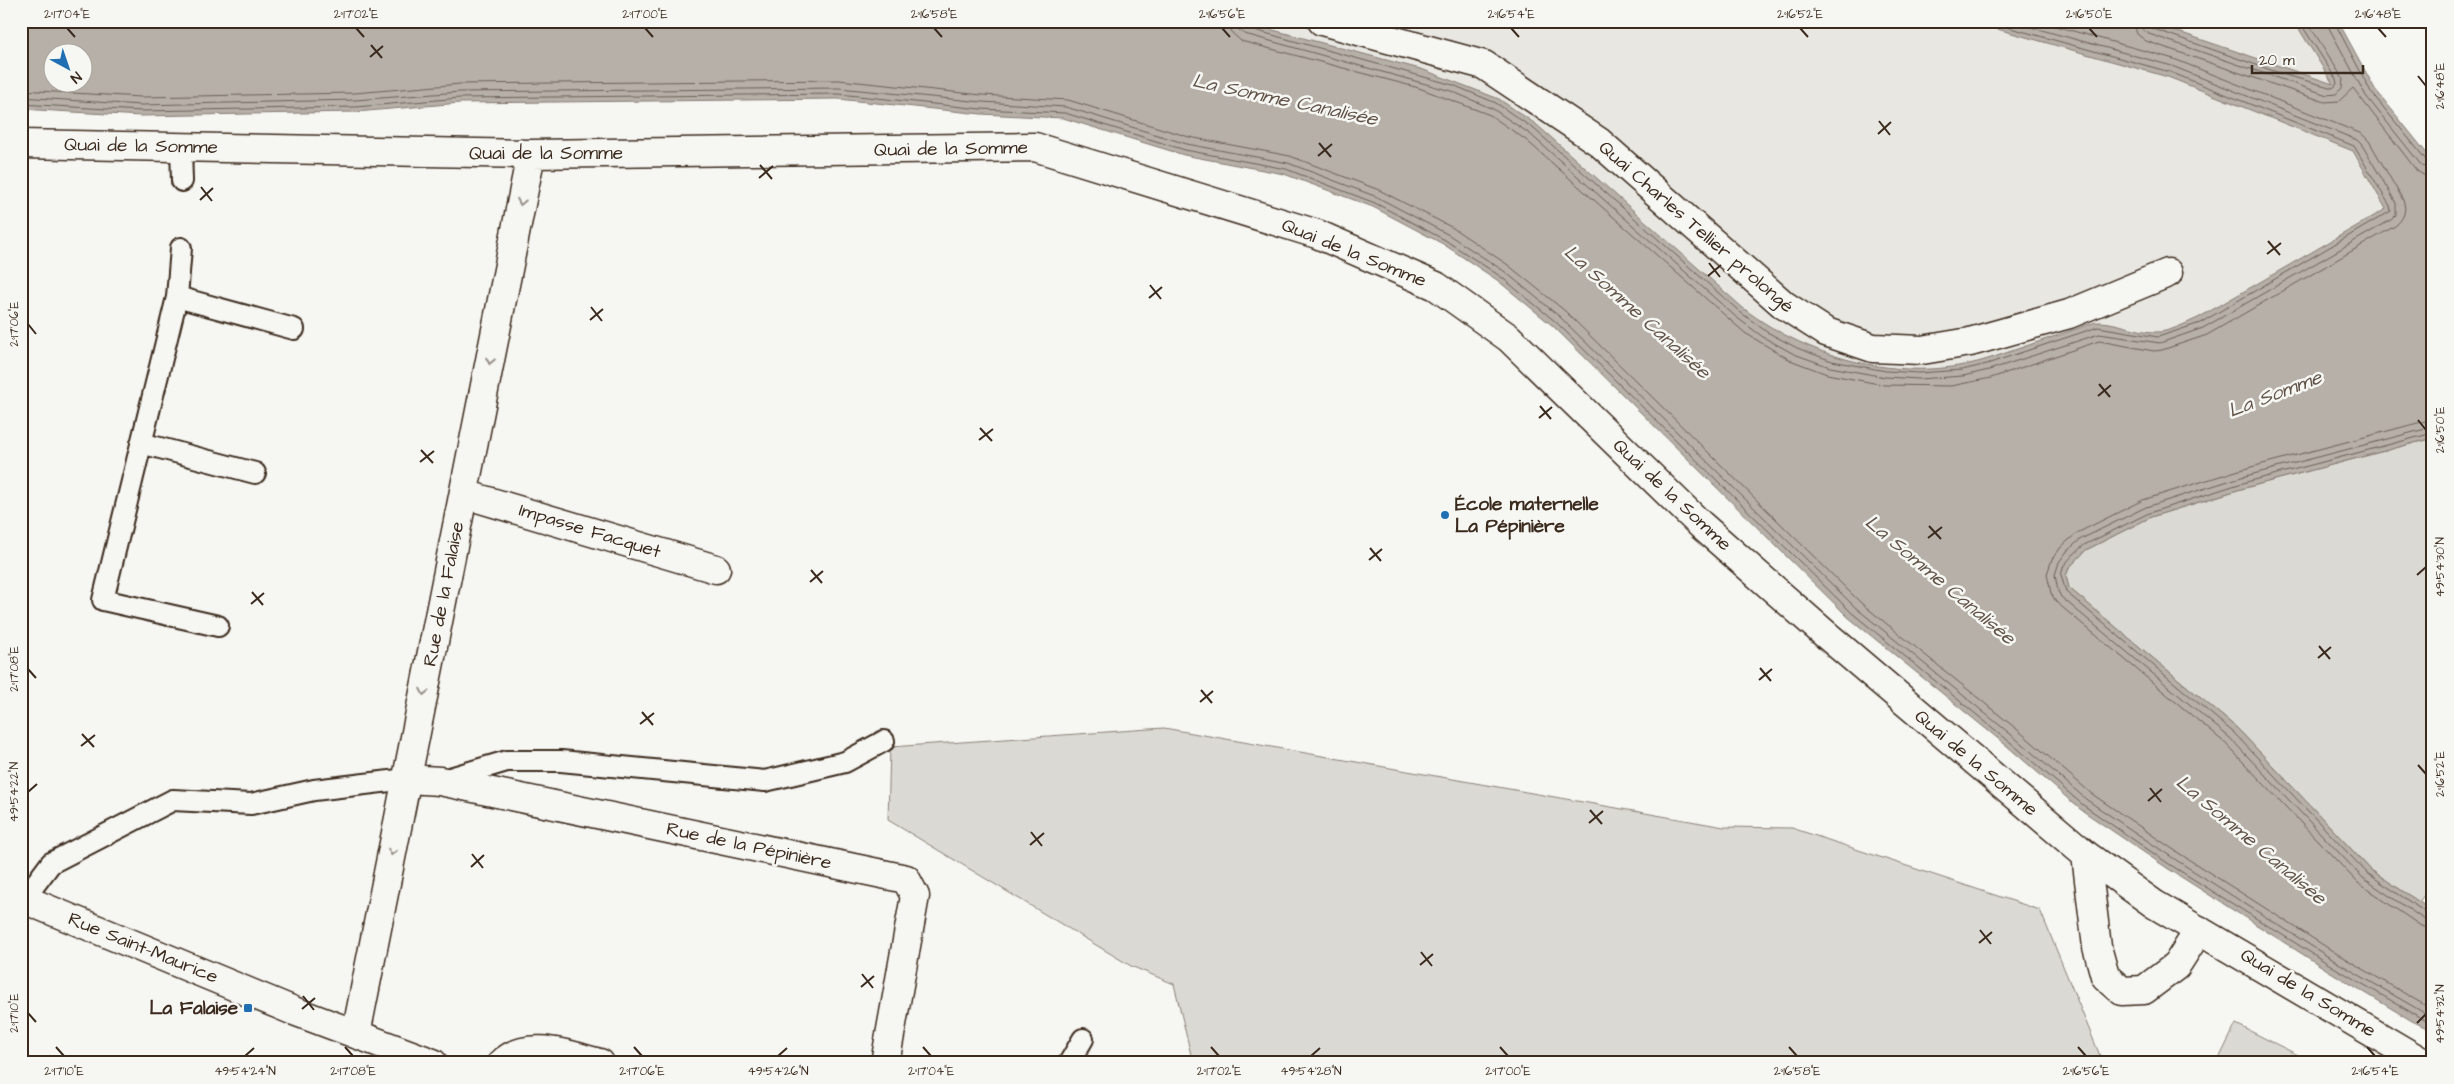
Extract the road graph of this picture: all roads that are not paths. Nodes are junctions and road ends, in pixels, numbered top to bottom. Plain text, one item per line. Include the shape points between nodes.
1 (1322, 21) edge
2 (21, 144) edge
3 (181, 147) junction
4 (531, 154) junction
5 (182, 181) dead end
6 (181, 248) dead end
7 (2168, 272) dead end
8 (177, 297) junction
9 (294, 329) dead end
10 (141, 443) junction
11 (255, 473) dead end
12 (464, 494) junction
13 (716, 569) dead end
14 (218, 626) dead end
15 (884, 741) dead end
16 (407, 779) junction
17 (440, 781) junction
18 (2086, 856) junction
19 (22, 899) edge
20 (2200, 930) junction
21 (356, 1034) junction
22 (1083, 1039) dead end
23 (433, 1063) edge
24 (502, 1063) edge
25 (600, 1063) edge
26 (885, 1063) edge
27 (1069, 1063) edge
28 (2424, 1063) edge

1 - 7 street, Quai Charles Tellier prolongé via 1484,66 1599,142 1784,305 1826,332 1873,348 1922,350 1970,342 2069,314
2 - 3 street, Quai de la Somme
3 - 4 street, Quai de la Somme
3 - 5 lane
4 -> 12 street, Rue de la Falaise
4 - 18 street, Quai de la Somme via 1035,147 1316,234 1436,286 1509,338 1701,525
6 - 8 lane
8 - 9 lane
8 - 10 lane
10 - 11 lane
10 - 14 lane via 103,600
12 - 13 street, Impasse Facquet
12 -> 16 street, Rue de la Falaise
15 - 17 lane via 845,762 765,781 561,761 507,761
16 - 17 street, Rue de la Pépinière
16 - 19 lane via 314,790 252,804 173,800 51,863
16 -> 21 street, Rue de la Falaise
17 - 26 street, Rue de la Pépinière via 906,879 915,896
18 - 20 street, Quai de la Somme via 2154,904
18 - 20 street via 2097,947 2105,976 2122,991 2144,990 2176,966
19 - 21 street, Rue Saint-Maurice
20 - 28 street, Quai de la Somme
21 - 23 street, Rue Saint-Maurice
22 - 27 lane
24 - 25 street via 509,1057 537,1049

